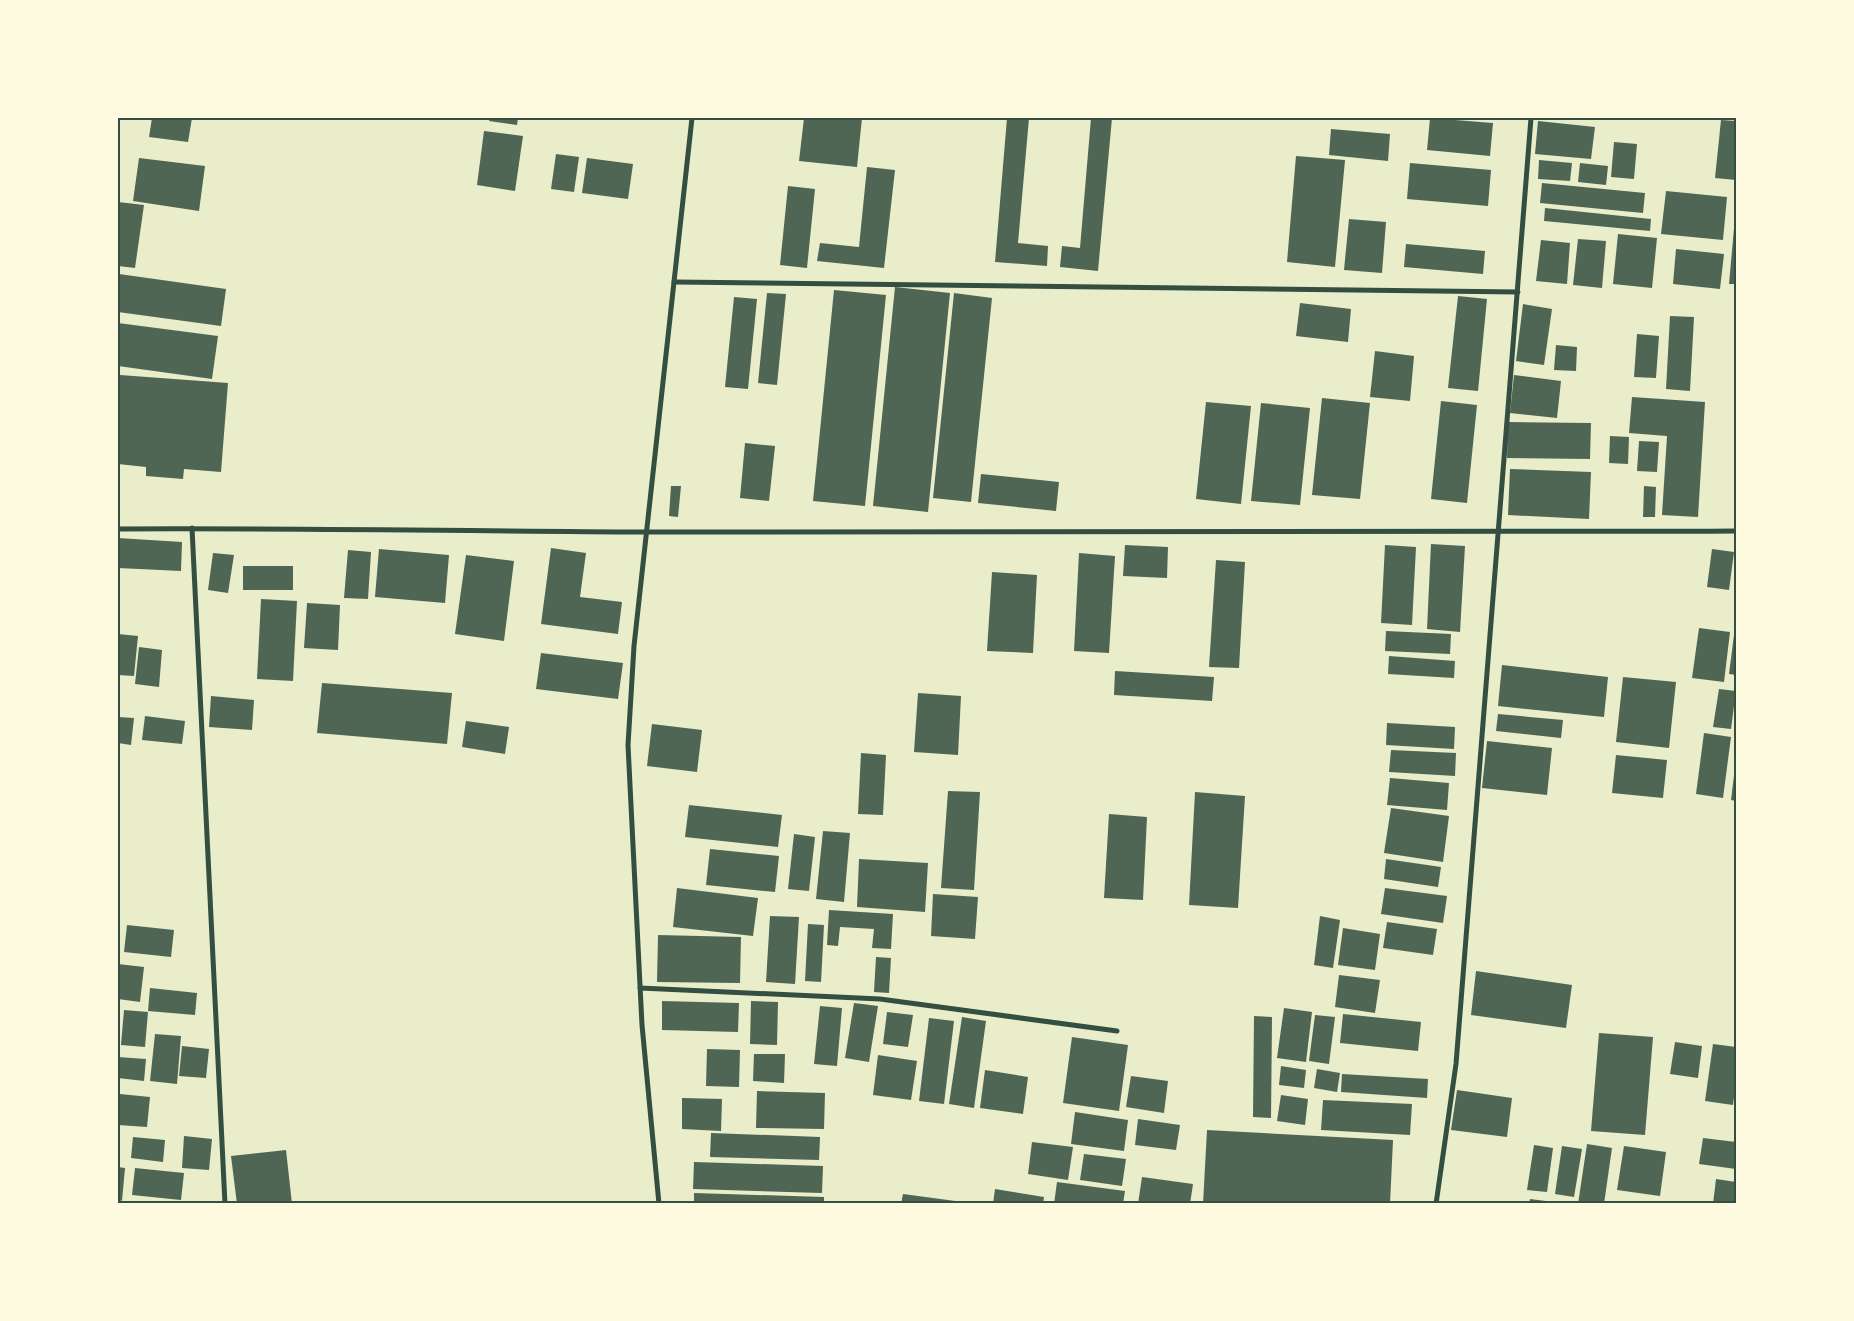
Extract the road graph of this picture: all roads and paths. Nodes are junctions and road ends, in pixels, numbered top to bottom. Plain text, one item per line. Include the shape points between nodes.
1 (692, 118) edge
2 (1531, 118) edge
3 (674, 282) junction
4 (1518, 292) junction
5 (192, 528) junction
6 (118, 529) edge
7 (1736, 531) edge
8 (647, 532) junction
9 (1499, 533) junction
10 (640, 988) junction
11 (1117, 1031) dead end
12 (224, 1204) edge
13 (659, 1204) edge
14 (1436, 1204) edge

1 - 3 street
2 - 4 street
3 - 4 street
3 - 8 street
4 - 9 street
5 - 6 street
5 - 8 street
5 - 12 street
7 - 9 street
8 - 9 street
8 - 10 street via 634,646 628,745
9 - 14 street via 1456,1064
10 - 11 street via 880,999
10 - 13 street

